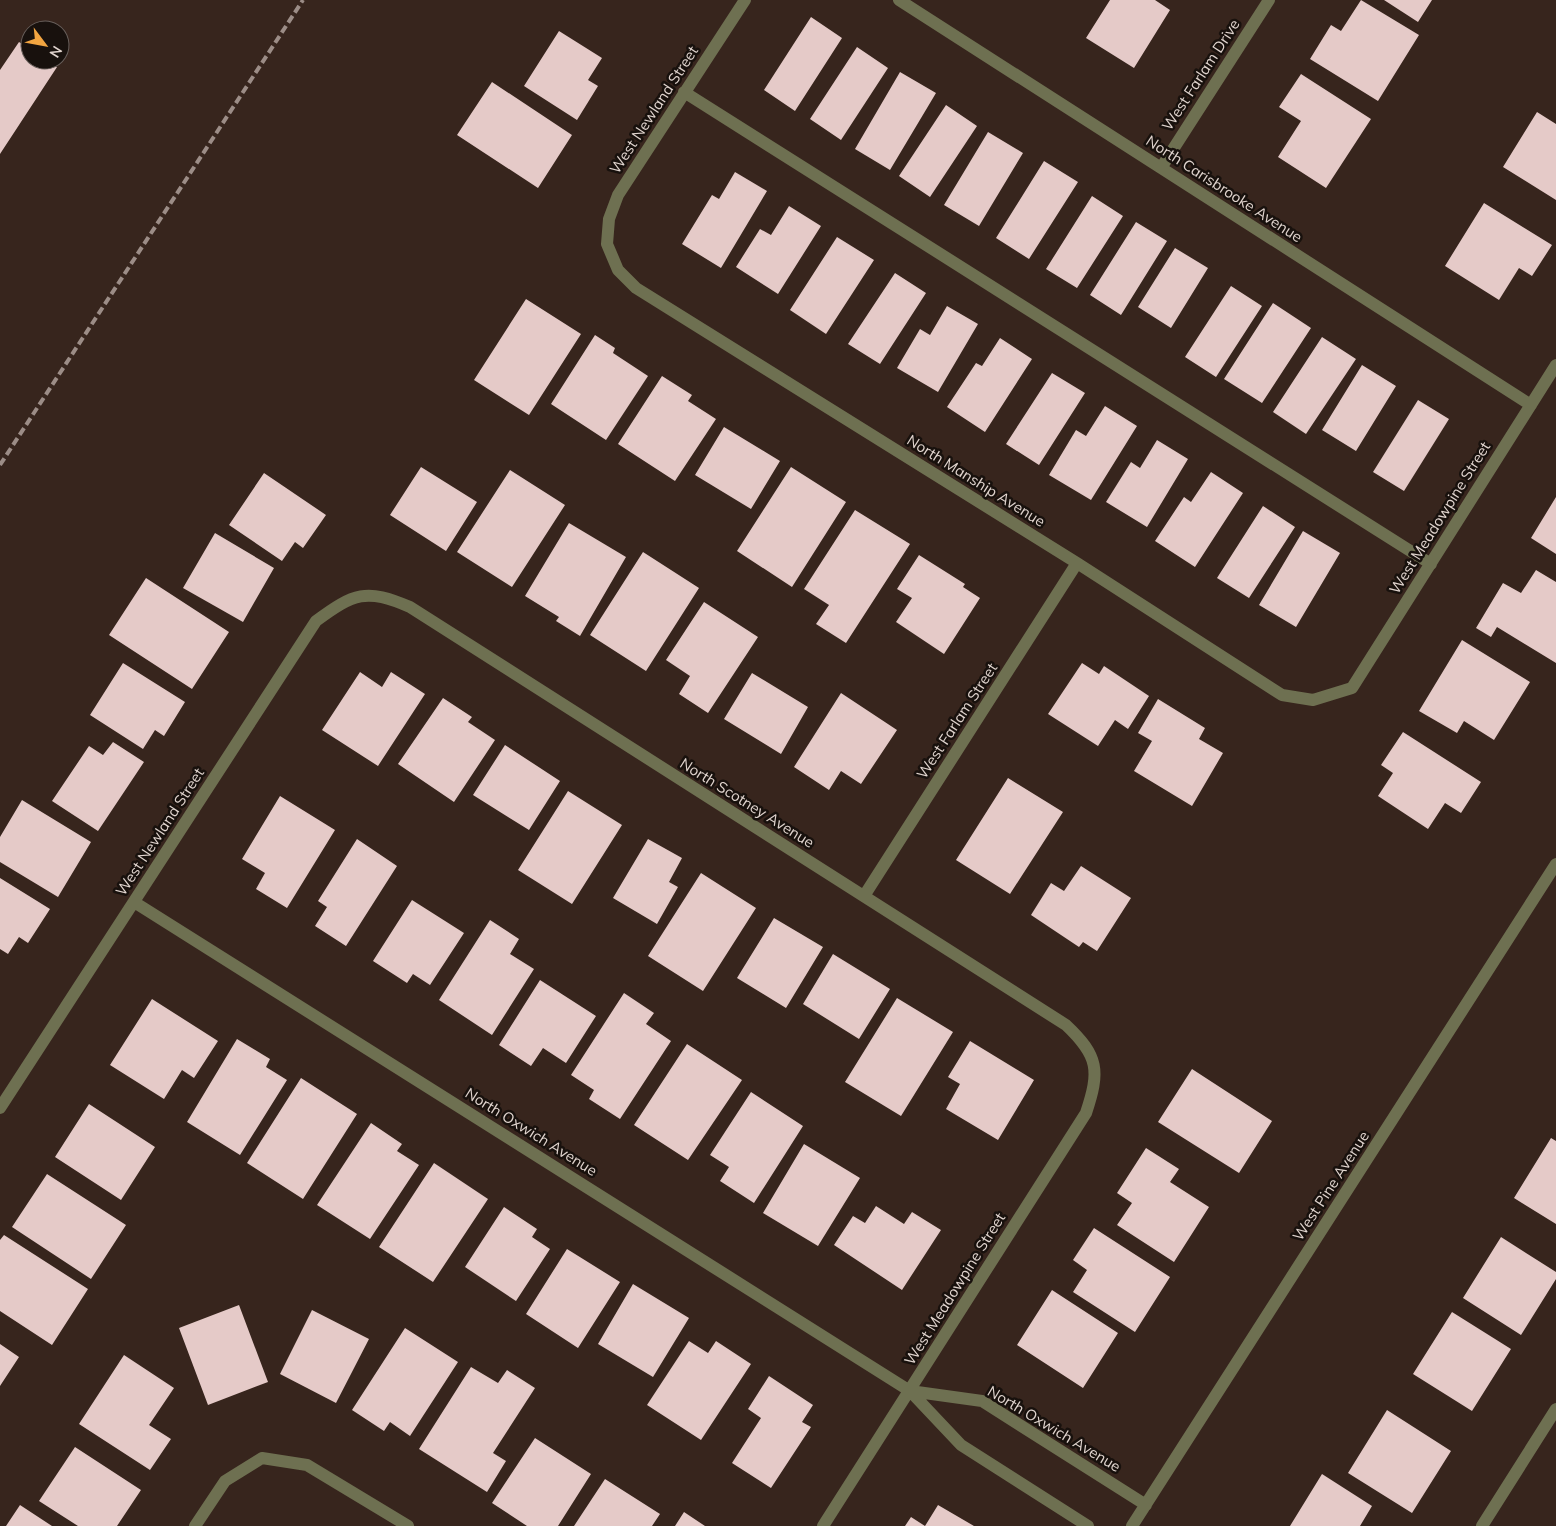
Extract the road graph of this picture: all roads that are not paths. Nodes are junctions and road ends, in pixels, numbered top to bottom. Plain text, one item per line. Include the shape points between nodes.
1 (745, 0) edge
2 (899, 0) edge
3 (1269, 0) edge
4 (684, 92) junction
5 (1161, 168) junction
6 (607, 244) joint
7 (1556, 365) edge
8 (1531, 405) junction
9 (1077, 563) junction
10 (1431, 564) junction
11 (366, 595) joint
12 (1352, 688) joint
13 (1556, 864) edge
14 (864, 896) junction
15 (134, 902) junction
16 (1094, 1062) joint
17 (0, 1108) edge
18 (910, 1391) junction
19 (1556, 1409) edge
20 (1146, 1505) junction
21 (196, 1526) edge
22 (408, 1526) edge
23 (823, 1526) edge
24 (1088, 1526) edge
25 (1132, 1526) edge
26 (1482, 1526) edge

1 - 4 street, West Newland Street
2 - 5 street, North Carisbrooke Avenue
3 - 5 street, West Farlam Drive
4 - 6 street, West Newland Street via 618,195 609,220
4 - 10 street
5 - 8 street, North Carisbrooke Avenue
6 - 9 street, North Manship Avenue via 618,270 636,288
7 - 8 street, West Meadowpine Street
8 - 10 street, West Meadowpine Street
9 - 12 street, North Manship Avenue via 1282,695 1313,700
9 - 14 street, West Farlam Street
10 - 12 street, West Meadowpine Street
11 - 14 street, North Scotney Avenue via 387,597 410,608
11 - 15 street, West Newland Street via 339,604 316,621
13 - 20 street, West Pine Avenue
14 - 16 street, North Scotney Avenue via 1066,1025 1083,1040
15 - 17 street, West Newland Street
15 - 18 street, North Oxwich Avenue
16 - 18 street, West Meadowpine Street via 1094,1088 1086,1113
18 - 20 street, North Oxwich Avenue via 982,1401
18 - 23 street, West Meadowpine Street
18 - 24 street, North Oxwich Avenue via 961,1445
19 - 26 street
20 - 25 street, West Pine Avenue
21 - 22 street via 225,1481 262,1458 307,1465

